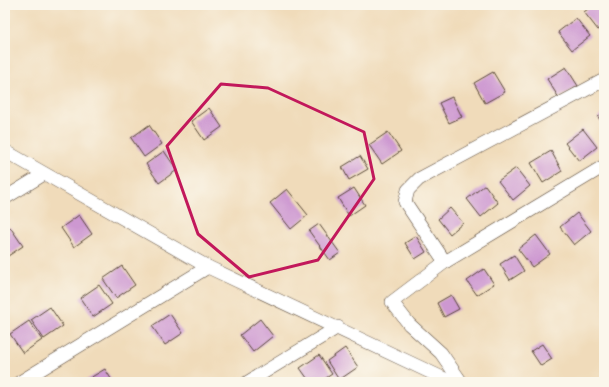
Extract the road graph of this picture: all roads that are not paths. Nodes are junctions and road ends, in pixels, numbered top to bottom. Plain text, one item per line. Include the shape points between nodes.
1 (604, 80) edge
2 (5, 151) edge
3 (604, 166) edge
4 (44, 174) junction
5 (5, 198) edge
6 (445, 262) junction
7 (208, 267) junction
8 (338, 327) junction
9 (20, 382) edge
10 (248, 382) edge
11 (451, 382) edge
12 (460, 382) edge

1 - 6 street via 419,179 408,190 405,202
2 - 4 street
3 - 6 street
4 - 5 street
4 - 7 street
6 - 12 street via 392,302 409,324 441,353
7 - 8 street
7 - 9 street
8 - 10 street
8 - 11 street

